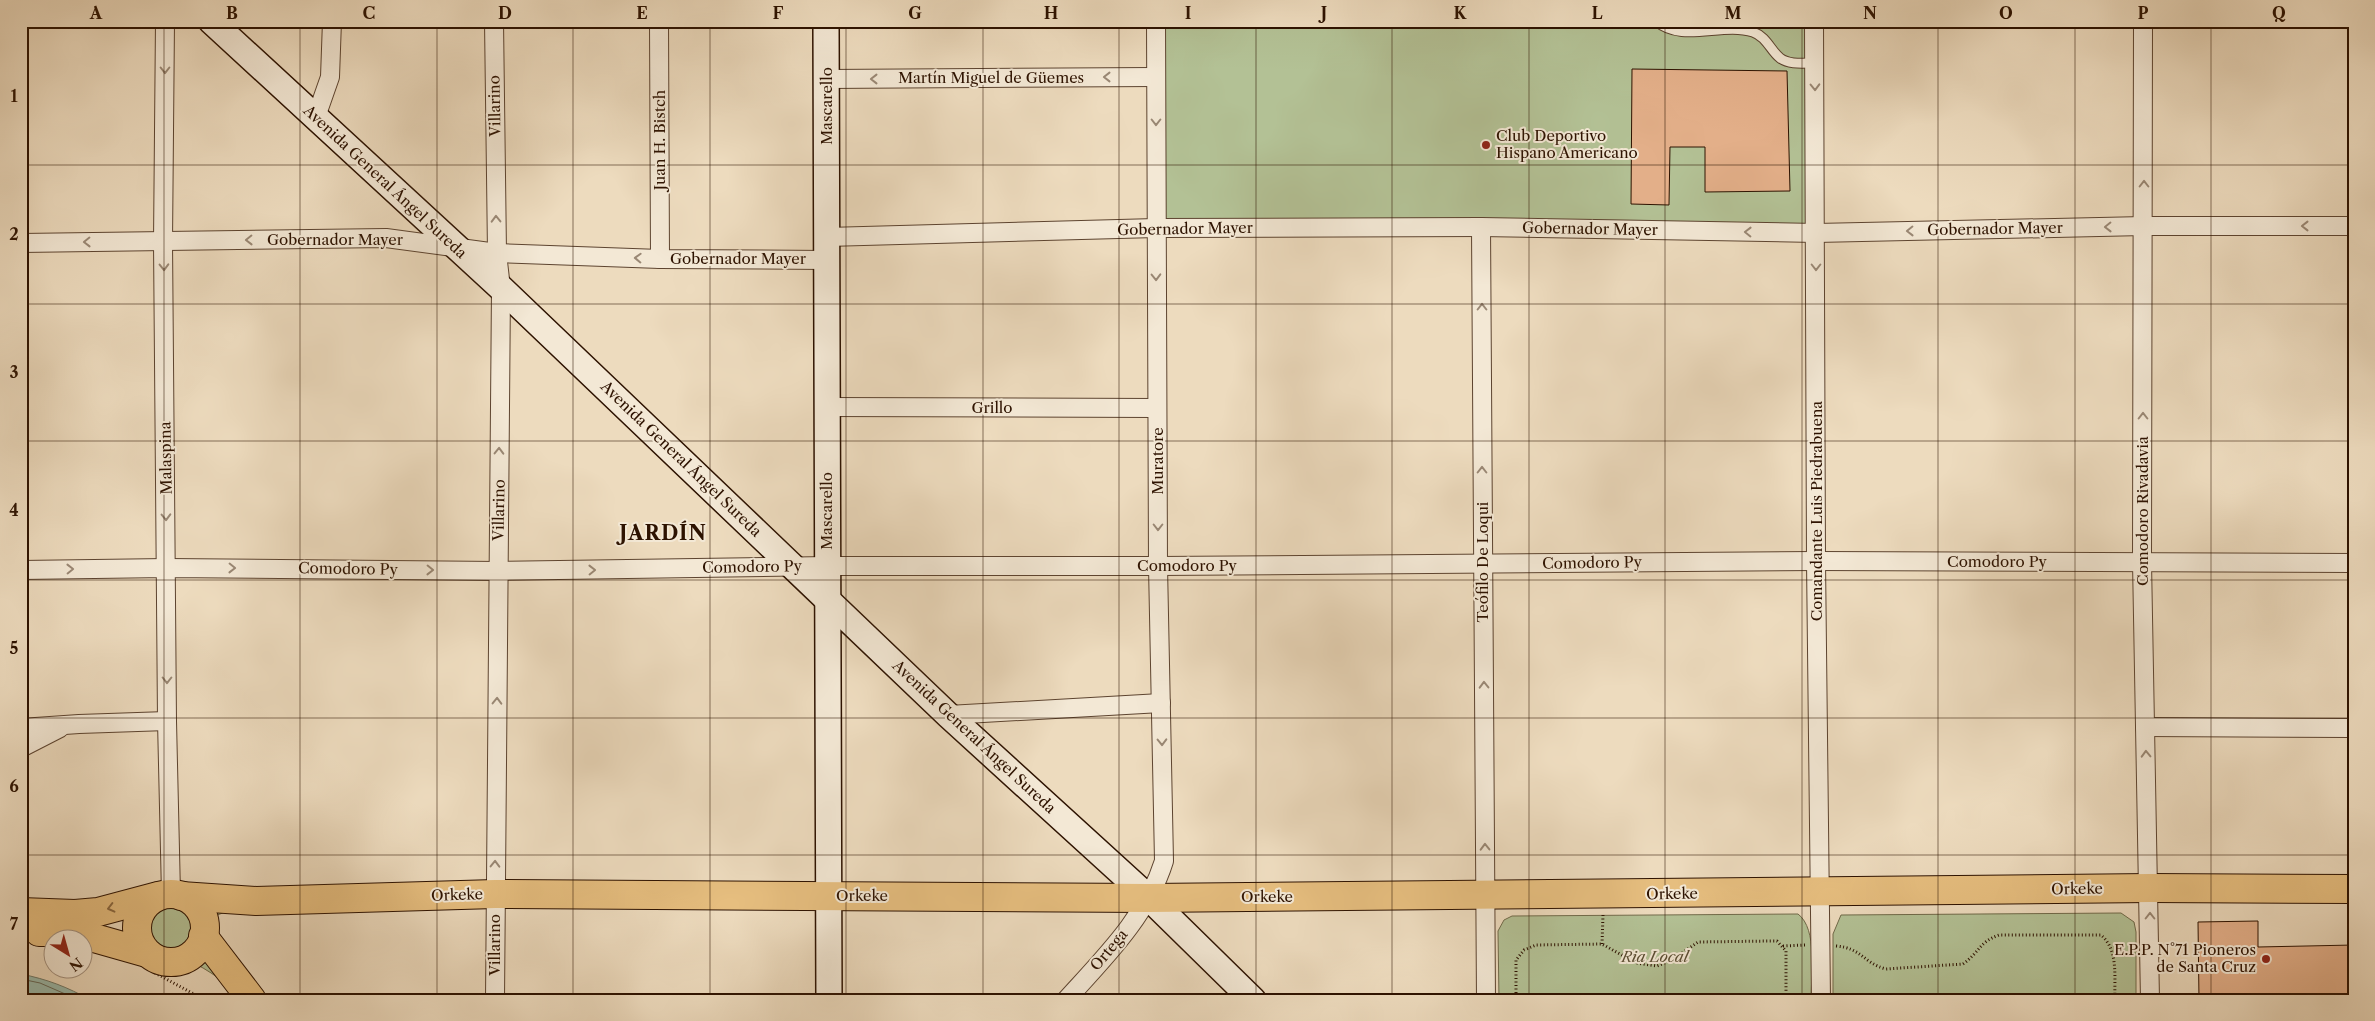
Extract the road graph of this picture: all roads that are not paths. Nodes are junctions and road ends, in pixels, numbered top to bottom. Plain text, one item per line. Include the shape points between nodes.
1 (165, 21) edge
2 (211, 21) edge
3 (332, 21) edge
4 (494, 21) edge
5 (659, 21) edge
6 (826, 21) edge
7 (1156, 21) edge
8 (1656, 21) edge
9 (1814, 21) edge
10 (2143, 21) edge
11 (1814, 63) junction
12 (1156, 77) junction
13 (827, 79) junction
14 (316, 117) junction
15 (2144, 226) junction
16 (2354, 226) edge
17 (1481, 227) junction
18 (1156, 228) junction
19 (1816, 233) junction
20 (164, 242) junction
21 (21, 243) edge
22 (827, 248) junction
23 (458, 249) junction
24 (497, 253) junction
25 (660, 259) junction
26 (501, 288) junction
27 (826, 407) junction
28 (1157, 408) junction
29 (1816, 561) junction
30 (2142, 562) junction
31 (2354, 563) edge
32 (1482, 564) junction
33 (827, 566) junction
34 (1158, 566) junction
35 (795, 567) junction
36 (167, 568) junction
37 (21, 570) edge
38 (498, 571) junction
39 (827, 600) junction
40 (1161, 703) junction
41 (948, 714) junction
42 (167, 722) junction
43 (65, 726) junction
44 (2145, 727) junction
45 (21, 728) edge
46 (2354, 728) edge
47 (21, 748) edge
48 (2150, 888) junction
49 (2354, 889) edge
50 (1820, 892) junction
51 (495, 894) junction
52 (170, 896) junction
53 (830, 896) junction
54 (1486, 896) junction
55 (1149, 898) junction
56 (256, 901) junction
57 (21, 912) edge
58 (21, 931) edge
59 (204, 931) junction
60 (147, 953) junction
61 (184, 959) junction
62 (250, 1000) edge
63 (495, 1000) edge
64 (829, 1000) edge
65 (1066, 1000) edge
66 (1253, 1000) edge
67 (1486, 1000) edge
68 (1821, 1000) edge
69 (2150, 1000) edge

1 -> 20 street, Malaspina
2 - 14 main road, Avenida General Ángel Sureda
3 - 14 street via 330,77
24 -> 4 street, Villarino
5 - 25 street, Juan H. Bistch
6 - 13 main road, Mascarello
7 - 12 street, Muratore
8 - 11 lane via 1675,32 1753,32 1764,38 1781,59
9 - 11 street, Comandante Luis Piedrabuena
15 -> 10 street, Comodoro Rivadavia
11 -> 19 street, Comandante Luis Piedrabuena
12 -> 13 street, Martín Miguel de Güemes
12 -> 18 street, Muratore
13 - 22 main road, Mascarello
14 - 23 main road, Avenida General Ángel Sureda
16 -> 15 street, Gobernador Mayer
15 -> 19 street, Gobernador Mayer
30 -> 15 street, Comodoro Rivadavia
17 - 18 street, Gobernador Mayer
19 -> 17 street, Gobernador Mayer
32 -> 17 street, Teófilo De Loqui
18 - 22 street, Gobernador Mayer
18 -> 28 street, Muratore
19 -> 29 street, Comandante Luis Piedrabuena
20 -> 21 street, Gobernador Mayer
23 -> 20 street, Gobernador Mayer via 430,242 386,238
20 -> 36 street, Malaspina
22 - 25 street, Gobernador Mayer
22 - 27 main road, Mascarello
23 - 24 street, Gobernador Mayer
23 - 26 main road, Avenida General Ángel Sureda
25 -> 24 street, Gobernador Mayer
24 - 26 street, Villarino
26 - 35 main road, Avenida General Ángel Sureda
38 -> 26 street, Villarino
27 - 28 street, Grillo
27 - 33 main road, Mascarello
28 -> 34 street, Muratore
29 - 30 street, Comodoro Py
29 - 32 street, Comodoro Py
29 - 50 street, Comandante Luis Piedrabuena
30 - 31 street, Comodoro Py
30 - 44 street, Comodoro Rivadavia
32 - 34 street, Comodoro Py
54 -> 32 street, Teófilo De Loqui
33 - 34 street, Comodoro Py
33 - 35 street, Comodoro Py
33 - 39 main road, Mascarello
34 - 40 street, Muratore
38 -> 35 street, Comodoro Py
35 - 39 main road, Avenida General Ángel Sureda
37 -> 36 street, Comodoro Py
36 -> 38 street, Comodoro Py
36 -> 42 street, Malaspina
51 -> 38 street, Villarino
39 - 41 main road, Avenida General Ángel Sureda
39 - 53 main road, Mascarello
40 - 41 street
40 -> 55 street, Muratore via 1164,861
41 - 55 main road, Avenida General Ángel Sureda
42 - 43 street
42 - 52 street, Malaspina
43 - 45 street
43 - 47 street
44 - 46 street
48 -> 44 street, Comodoro Rivadavia
48 - 49 main road, Orkeke
48 - 50 main road, Orkeke
69 -> 48 street, Comodoro Rivadavia
50 - 54 main road, Orkeke
50 - 68 street, Comandante Luis Piedrabuena
51 - 53 main road, Orkeke
51 - 56 main road, Orkeke
51 - 63 street, Villarino
52 - 56 main road, Orkeke
52 -> 57 main road, Orkeke via 98,912
52 - 59 main road via 197,907
52 - 60 main road via 145,907 137,922 140,944
53 - 55 main road, Orkeke
53 - 64 main road, Mascarello
54 - 55 main road, Orkeke
54 - 67 street, Teófilo De Loqui
55 - 65 street, Ortega via 1120,940
55 - 66 main road, Avenida General Ángel Sureda
56 - 59 main road via 215,916
58 - 60 main road via 73,932
59 - 61 main road via 196,950
59 - 62 main road
60 - 61 main road via 165,962
61 - 62 main road

